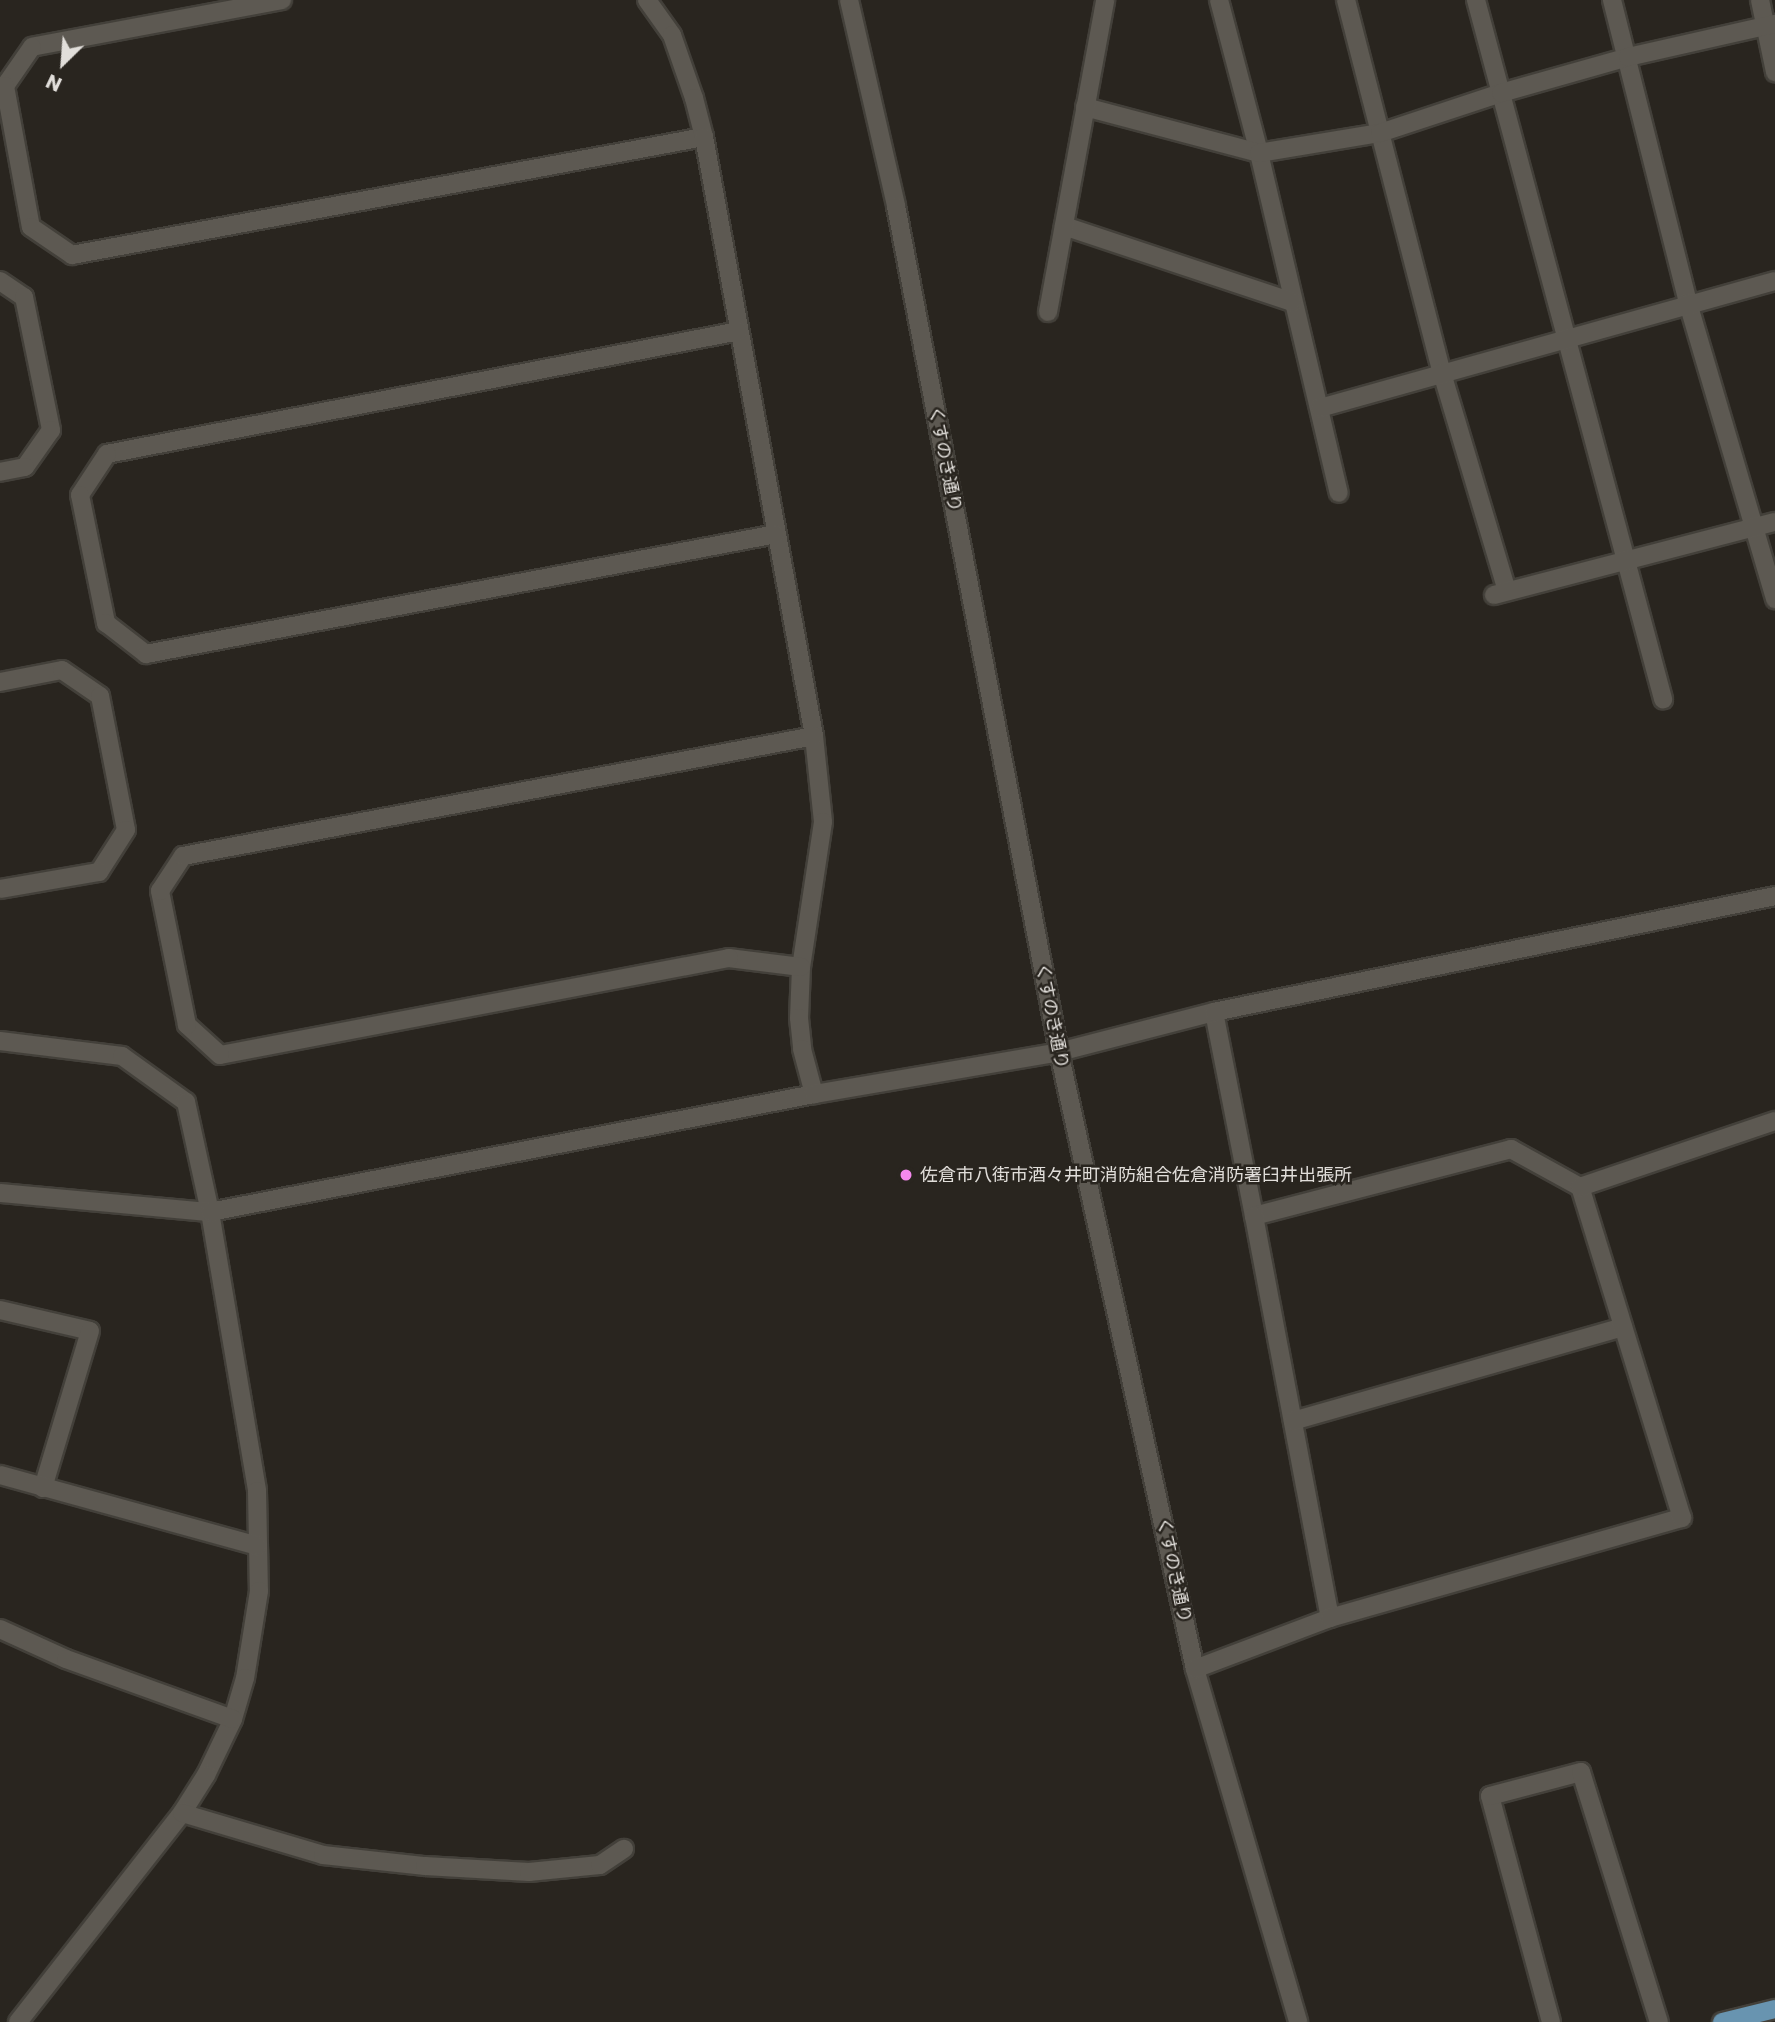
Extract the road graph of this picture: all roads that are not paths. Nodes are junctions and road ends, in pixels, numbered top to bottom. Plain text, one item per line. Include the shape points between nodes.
1 (282, 0) edge
2 (647, 0) edge
3 (849, 0) edge
4 (1104, 0) edge
5 (1219, 0) edge
6 (1346, 0) edge
7 (1476, 0) edge
8 (1612, 0) edge
9 (1760, 0) edge
10 (1770, 25) edge
11 (1628, 57) junction
12 (1775, 72) edge
13 (1501, 93) junction
14 (1085, 107) junction
15 (1380, 132) junction
16 (704, 137) junction
17 (1259, 153) junction
18 (1064, 226) junction
19 (0, 281) edge
20 (1775, 281) edge
21 (1292, 302) junction
22 (1688, 303) junction
23 (1048, 312) dead end
24 (739, 331) junction
25 (1566, 339) junction
26 (1442, 373) junction
27 (1320, 408) junction
28 (0, 472) edge
29 (1339, 493) dead end
30 (1775, 522) edge
31 (1755, 528) junction
32 (776, 534) junction
33 (1628, 561) junction
34 (1775, 599) edge
35 (0, 682) edge
36 (1663, 699) dead end
37 (814, 736) junction
38 (0, 889) edge
39 (1775, 899) edge
40 (801, 967) junction
41 (1214, 1012) junction
42 (0, 1041) edge
43 (1059, 1052) junction
44 (814, 1094) junction
45 (1775, 1121) edge
46 (1580, 1187) junction
47 (0, 1193) edge
48 (210, 1212) junction
49 (1254, 1216) junction
50 (0, 1310) edge
51 (1623, 1327) junction
52 (1293, 1421) junction
53 (0, 1475) edge
54 (43, 1488) junction
55 (257, 1546) junction
56 (1330, 1618) junction
57 (0, 1629) edge
58 (1195, 1669) junction
59 (233, 1719) junction
60 (182, 1813) junction
61 (624, 1849) dead end
62 (1775, 2009) edge
63 (18, 2022) edge
64 (1298, 2022) edge
65 (1551, 2022) edge
66 (1658, 2022) edge
67 (1721, 2022) edge

1 - 16 street via 32,47 5,86 31,227 72,255
2 - 16 street via 672,35
3 - 43 street, くすのき通り via 898,219
4 - 14 street
5 - 17 street
6 - 15 street
7 - 13 street
8 - 11 street
9 - 10 street
10 - 11 street
10 - 12 street
11 - 13 street
11 - 22 street
13 - 15 street
13 - 25 street
14 - 17 street
14 - 18 street
15 - 17 street
15 - 26 street
16 - 24 street
17 - 21 street
18 - 21 street
18 - 23 street
19 - 28 street via 24,297 51,430 25,467
20 - 22 street
21 - 27 street
22 - 25 street
22 - 31 street
24 - 32 street
24 - 32 street via 107,454 80,495 106,623 146,654
25 - 26 street
25 - 33 street
26 - 27 street
26 - 33 street via 1501,593
27 - 29 street
30 - 31 street
31 - 33 street
31 - 34 street
32 - 37 street
33 - 36 street
35 - 38 street via 62,670 100,696 126,830 99,872
37 - 40 street via 823,822
37 - 40 street via 183,856 160,891 187,1025 220,1055 729,958
39 - 41 street
40 - 44 street via 799,1018
41 - 43 street
41 - 49 street
42 - 48 street via 122,1056 186,1102
43 - 44 street
43 - 58 street, くすのき通り
44 - 48 street
45 - 46 street
46 - 49 street via 1511,1149
46 - 51 street
47 - 48 street
48 - 55 street via 257,1491
49 - 52 street
50 - 54 street via 90,1331
51 - 52 street
51 - 56 street via 1682,1518
52 - 56 street
53 - 54 street
54 - 55 street
55 - 59 street via 259,1591 245,1678
56 - 58 street
57 - 59 street via 66,1659
58 - 64 street, くすのき通り
59 - 60 street
60 - 61 street via 323,1855 425,1866 529,1872 600,1865
60 - 63 street
62 - 67 main road
65 - 66 street via 1490,1796 1581,1772

